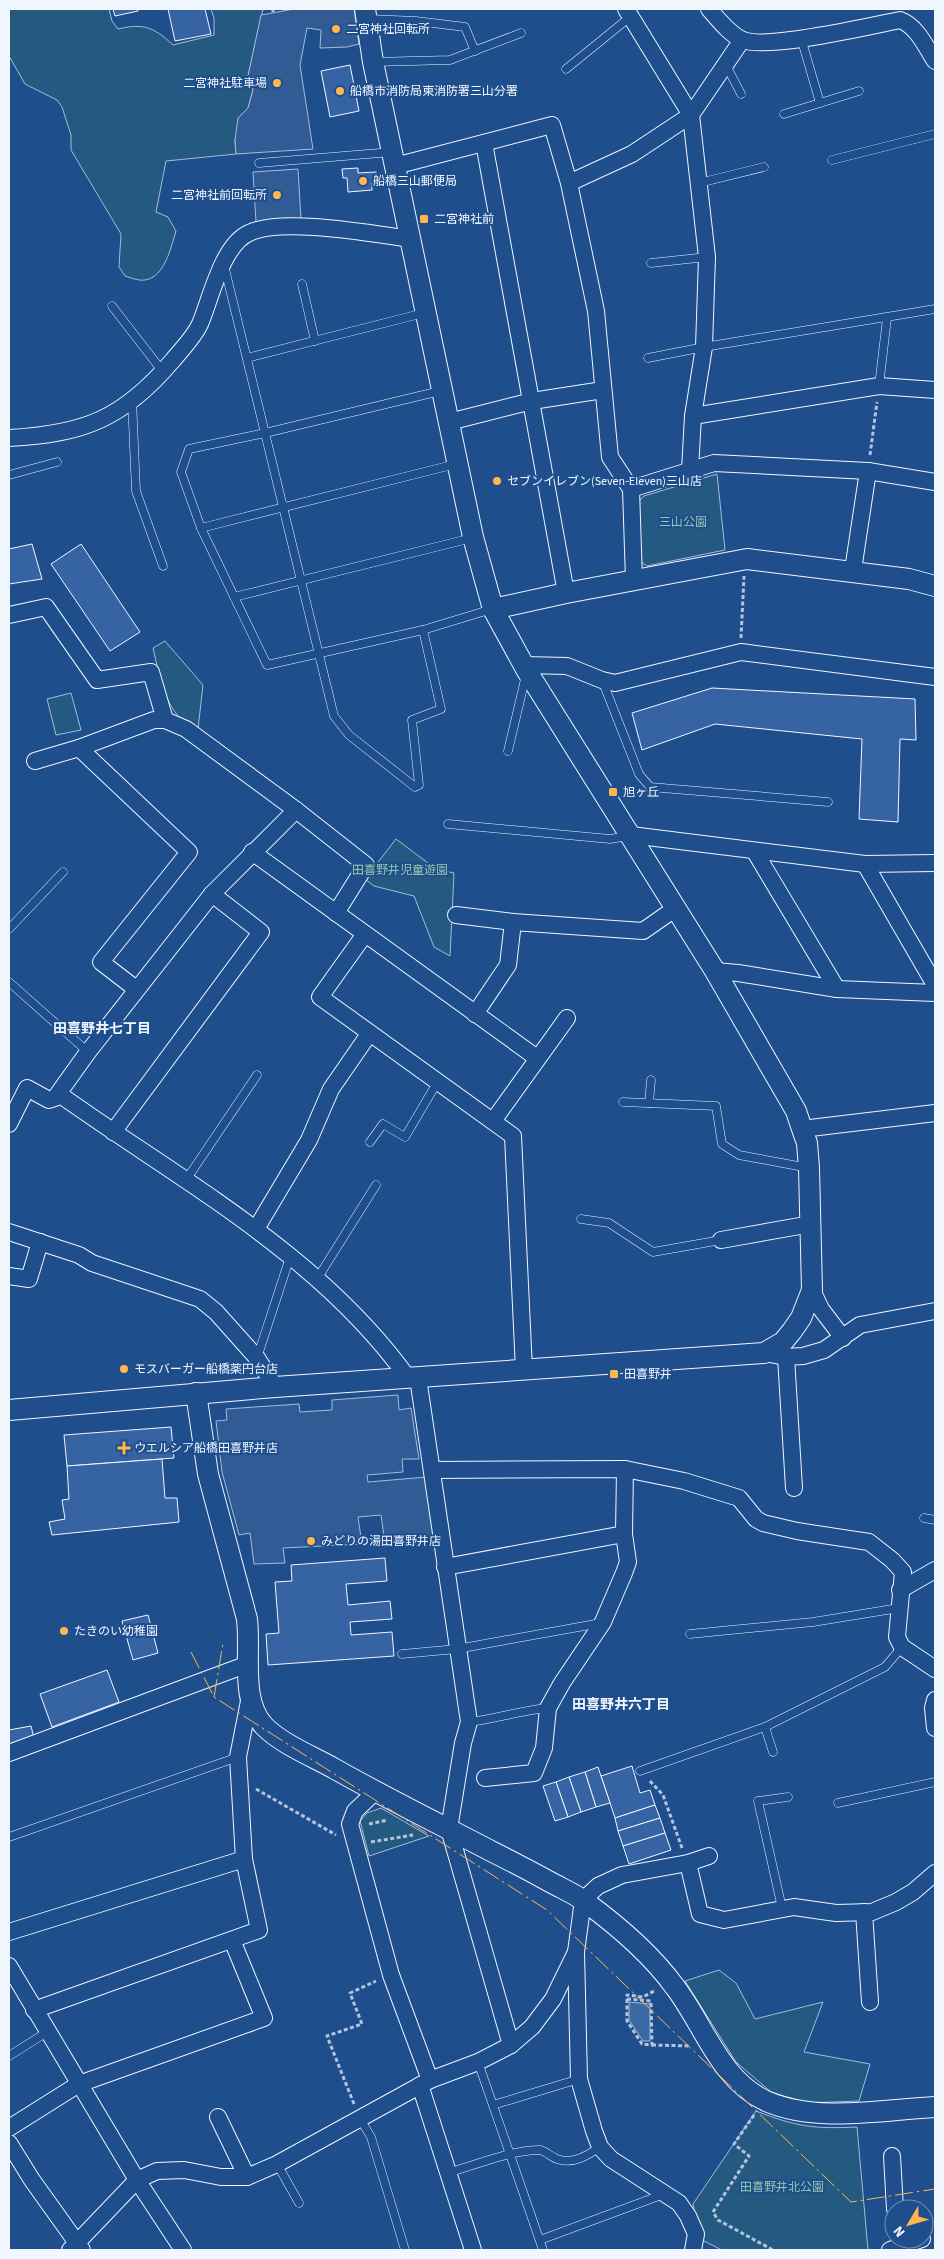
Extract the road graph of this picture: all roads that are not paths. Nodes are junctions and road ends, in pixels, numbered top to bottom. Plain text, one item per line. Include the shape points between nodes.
1 (709, 9) edge
2 (628, 13) edge
3 (365, 14) edge
4 (521, 33) dead end
5 (801, 38) junction
6 (742, 40) junction
7 (475, 51) junction
8 (935, 61) edge
9 (373, 62) junction
10 (725, 63) junction
11 (566, 69) dead end
12 (859, 90) dead end
13 (741, 94) dead end
14 (820, 103) junction
15 (784, 114) dead end
16 (691, 115) junction
17 (935, 134) edge
18 (484, 143) junction
19 (393, 159) junction
20 (832, 160) dead end
21 (258, 163) dead end
22 (764, 167) dead end
23 (569, 183) junction
24 (699, 183) junction
25 (410, 239) junction
26 (707, 257) junction
27 (224, 263) junction
28 (651, 263) dead end
29 (302, 284) dead end
30 (112, 306) dead end
31 (935, 309) edge
32 (426, 313) junction
33 (887, 318) junction
34 (315, 341) junction
35 (704, 347) junction
36 (247, 358) junction
37 (648, 358) dead end
38 (163, 372) junction
39 (879, 386) junction
40 (442, 390) junction
41 (603, 390) junction
42 (935, 390) edge
43 (132, 400) junction
44 (532, 401) junction
45 (692, 416) junction
46 (449, 422) junction
47 (265, 433) junction
48 (9, 438) edge
49 (57, 462) dead end
50 (458, 464) junction
51 (690, 470) junction
52 (868, 471) junction
53 (9, 475) edge
54 (935, 482) edge
55 (631, 489) junction
56 (283, 507) junction
57 (201, 528) junction
58 (473, 538) junction
59 (162, 566) dead end
60 (853, 570) junction
61 (301, 580) junction
62 (634, 580) junction
63 (935, 586) edge
64 (566, 593) junction
65 (234, 597) junction
66 (492, 609) junction
67 (9, 615) edge
68 (423, 630) junction
69 (319, 654) junction
70 (526, 668) junction
71 (935, 676) edge
72 (602, 680) junction
73 (165, 720) junction
74 (78, 748) junction
75 (508, 751) dead end
76 (35, 760) dead end
77 (828, 802) dead end
78 (296, 810) junction
79 (448, 824) dead end
80 (631, 835) junction
81 (252, 852) junction
82 (755, 852) junction
83 (935, 863) edge
84 (865, 864) junction
85 (63, 872) dead end
86 (212, 894) junction
87 (676, 908) junction
88 (336, 913) junction
89 (456, 915) dead end
90 (513, 922) junction
91 (9, 929) edge
92 (365, 934) junction
93 (715, 971) junction
94 (9, 982) edge
95 (935, 985) edge
96 (838, 989) junction
97 (136, 990) junction
98 (935, 994) edge
99 (476, 1014) junction
100 (567, 1018) dead end
101 (369, 1034) junction
102 (88, 1052) junction
103 (537, 1058) junction
104 (258, 1075) dead end
105 (651, 1080) dead end
106 (438, 1081) junction
107 (59, 1094) junction
108 (623, 1102) dead end
109 (649, 1103) junction
110 (935, 1113) edge
111 (493, 1121) junction
112 (9, 1124) edge
113 (802, 1129) junction
114 (113, 1132) junction
115 (370, 1142) dead end
116 (809, 1168) junction
117 (186, 1180) junction
118 (376, 1185) dead end
119 (581, 1219) dead end
120 (811, 1224) junction
121 (256, 1229) junction
122 (9, 1232) edge
123 (721, 1240) joint
124 (40, 1242) junction
125 (290, 1257) junction
126 (9, 1276) edge
127 (317, 1279) junction
128 (812, 1290) junction
129 (935, 1311) edge
130 (843, 1338) junction
131 (764, 1353) junction
132 (786, 1357) junction
133 (257, 1358) junction
134 (524, 1370) junction
135 (413, 1378) junction
136 (276, 1387) junction
137 (196, 1393) junction
138 (9, 1410) edge
139 (626, 1469) junction
140 (432, 1470) junction
141 (794, 1488) dead end
142 (924, 1518) dead end
143 (935, 1520) edge
144 (624, 1534) junction
145 (445, 1567) junction
146 (935, 1570) edge
147 (900, 1590) junction
148 (899, 1608) junction
149 (603, 1622) junction
150 (690, 1634) dead end
151 (902, 1647) junction
152 (457, 1649) junction
153 (402, 1654) dead end
154 (248, 1664) junction
155 (935, 1669) edge
156 (250, 1696) junction
157 (935, 1700) edge
158 (548, 1708) junction
159 (469, 1722) junction
160 (765, 1727) junction
161 (935, 1728) edge
162 (773, 1752) dead end
163 (9, 1753) edge
164 (238, 1757) junction
165 (640, 1771) road end
166 (485, 1778) dead end
167 (935, 1782) edge
168 (376, 1792) junction
169 (788, 1797) dead end
170 (838, 1803) dead end
171 (449, 1830) junction
172 (9, 1838) edge
173 (709, 1856) dead end
174 (244, 1859) junction
175 (688, 1863) junction
176 (935, 1874) edge
177 (583, 1900) junction
178 (782, 1908) junction
179 (864, 1912) junction
180 (9, 1932) edge
181 (232, 1940) junction
182 (576, 1952) junction
183 (9, 1966) edge
184 (870, 2002) dead end
185 (34, 2010) junction
186 (47, 2032) junction
187 (511, 2045) junction
188 (9, 2056) edge
189 (478, 2062) junction
190 (579, 2078) junction
191 (425, 2083) junction
192 (79, 2084) junction
193 (493, 2105) junction
194 (935, 2107) edge
195 (218, 2117) dead end
196 (360, 2119) junction
197 (9, 2128) edge
198 (9, 2143) edge
199 (600, 2147) junction
200 (510, 2155) junction
201 (892, 2156) dead end
202 (277, 2164) junction
203 (448, 2172) junction
204 (246, 2177) junction
205 (137, 2180) junction
206 (664, 2194) junction
207 (894, 2199) edge
208 (299, 2202) dead end
209 (540, 2240) junction
210 (76, 2248) edge
211 (695, 2249) edge
212 (183, 2250) edge
213 (405, 2250) edge
214 (473, 2250) edge
215 (543, 2250) edge

1 - 6 street
2 - 11 lane
2 - 16 street
3 - 7 lane via 465,27
3 - 9 street
4 - 7 lane
5 - 6 street via 758,43
5 - 8 street via 900,20 914,30
5 - 14 lane
6 - 10 street
7 - 9 lane via 450,60
9 - 19 street
10 - 13 lane
10 - 16 street
12 - 14 lane
14 - 15 lane
16 - 23 street via 632,154
16 - 24 street
17 - 20 lane
18 - 19 street
18 - 23 street via 552,125
18 - 44 street
19 - 21 lane
19 - 25 street
22 - 24 lane
23 - 41 street via 596,311
24 - 26 street
25 - 27 street via 357,231 277,227 242,236
25 - 32 street
26 - 28 lane
26 - 35 street
27 - 36 lane
27 - 38 street via 199,326
29 - 34 lane
30 - 38 lane
31 - 33 lane
32 - 34 lane
32 - 40 street
33 - 35 lane
33 - 39 lane
34 - 36 lane
35 - 37 lane
35 - 45 street
36 - 47 lane
38 - 43 street
39 - 42 street
39 - 45 street
40 - 46 street
40 - 47 lane
41 - 44 street
41 - 55 street via 610,457
43 - 48 street via 103,420 84,427 47,436
43 - 59 lane via 136,491
44 - 46 street
44 - 64 street
45 - 51 street
46 - 50 street
47 - 56 lane
47 - 57 lane via 189,449 181,472
49 - 53 lane
50 - 56 lane
50 - 58 street
51 - 52 street via 714,463
51 - 55 street
52 - 54 street
52 - 60 street
55 - 62 street
56 - 57 lane
56 - 61 lane
57 - 65 lane
58 - 61 lane
58 - 66 street
60 - 62 street via 747,559
60 - 63 street
61 - 65 lane
61 - 69 lane
62 - 64 street
64 - 66 street
65 - 69 lane via 266,665
66 - 68 lane
66 - 70 street
67 - 73 street via 46,607 97,680 150,672
68 - 69 lane
68 - 69 lane via 442,709 412,720 419,785 415,787 349,736 334,716
70 - 72 street via 566,666
70 - 75 lane
70 - 80 street
71 - 72 street via 740,652 616,683
72 - 77 lane via 639,774 650,787
73 - 74 street via 154,720
73 - 78 street via 186,729
74 - 76 street
74 - 97 street via 189,852 101,962
78 - 81 street
78 - 88 street via 366,865
79 - 80 lane via 610,839
80 - 82 street
80 - 87 street
81 - 86 street
81 - 88 street
82 - 84 street
82 - 96 street
83 - 84 street
84 - 95 street
85 - 91 lane
86 - 97 street
86 - 114 street via 261,932
87 - 90 street via 643,931
87 - 93 street
88 - 92 street
89 - 90 street
90 - 99 street via 508,964
92 - 99 street
92 - 101 street via 320,997
93 - 96 street
93 - 113 street via 796,1111
94 - 102 lane
96 - 98 street
97 - 102 street
99 - 103 street
100 - 103 street
101 - 106 street
101 - 121 street via 331,1089 309,1140
102 - 107 street
103 - 111 street
104 - 117 lane
105 - 109 lane
106 - 111 street
106 - 115 lane via 405,1137 383,1124
107 - 112 street via 49,1100 27,1088
107 - 114 street
108 - 109 lane
109 - 116 lane via 716,1106 722,1144 739,1155
110 - 113 street
111 - 134 street via 513,1136
113 - 116 street
114 - 117 street
116 - 120 street
117 - 121 street
118 - 127 lane
119 - 123 lane via 609,1223 653,1252
120 - 123 street
120 - 128 street
121 - 125 street
122 - 124 street
124 - 126 street via 29,1279
124 - 133 street via 200,1299
125 - 127 street
125 - 133 lane
127 - 135 street
128 - 130 street via 821,1309
128 - 131 street via 792,1331 783,1342
129 - 130 street via 860,1324
130 - 132 street via 824,1350
131 - 132 street
131 - 134 street
132 - 141 street
133 - 136 street
134 - 135 street
135 - 136 street
135 - 140 street
136 - 137 street
137 - 138 street
137 - 154 street via 208,1474 247,1619 250,1641
139 - 140 street
139 - 144 street
139 - 147 street via 684,1481 739,1498 763,1524 869,1542 902,1572
140 - 145 street
142 - 143 lane
144 - 145 street
144 - 149 street via 628,1562
145 - 152 street
146 - 147 street
147 - 148 street
148 - 150 lane via 813,1622
148 - 151 street via 897,1638
149 - 152 lane
149 - 158 street
151 - 155 street
151 - 160 lane via 885,1667
152 - 153 lane
152 - 159 street
154 - 156 street
154 - 163 street
156 - 164 street
156 - 168 street via 254,1712 277,1736
157 - 161 street
158 - 159 lane
158 - 166 street via 544,1748 534,1774
159 - 171 street
160 - 162 lane
160 - 165 lane
164 - 172 lane
164 - 174 street
167 - 170 lane
168 - 171 street
168 - 191 street via 356,1811 350,1824
169 - 178 lane via 758,1801
171 - 177 street
171 - 187 street
173 - 175 street
174 - 180 street
174 - 181 street via 259,1930
175 - 177 street via 622,1875 598,1886
175 - 178 street via 700,1914 724,1920
176 - 179 street via 896,1902
177 - 182 street
177 - 194 street via 624,1933 661,1970 697,2018 726,2068 750,2092 785,2108 826,2114
178 - 179 street
179 - 184 street
181 - 185 street
181 - 192 street via 264,2018
182 - 187 street via 553,1999 532,2027
182 - 190 street
183 - 185 street
185 - 186 street
186 - 188 lane
186 - 192 street
187 - 189 street
189 - 191 street
189 - 193 lane
190 - 193 lane
190 - 199 street
191 - 196 street
191 - 203 street
192 - 197 street
192 - 205 street
193 - 200 lane
195 - 204 street
196 - 202 street
196 - 213 lane via 371,2137
198 - 210 street
199 - 200 lane via 573,2160 558,2160 542,2150
199 - 206 street via 611,2159
200 - 203 lane
200 - 209 lane
201 - 207 street
202 - 204 street
202 - 208 lane
203 - 214 street
204 - 205 street via 221,2178 184,2170 157,2171
205 - 210 street
205 - 212 street
206 - 209 lane
206 - 211 street via 679,2203 688,2216 696,2234
209 - 215 lane

